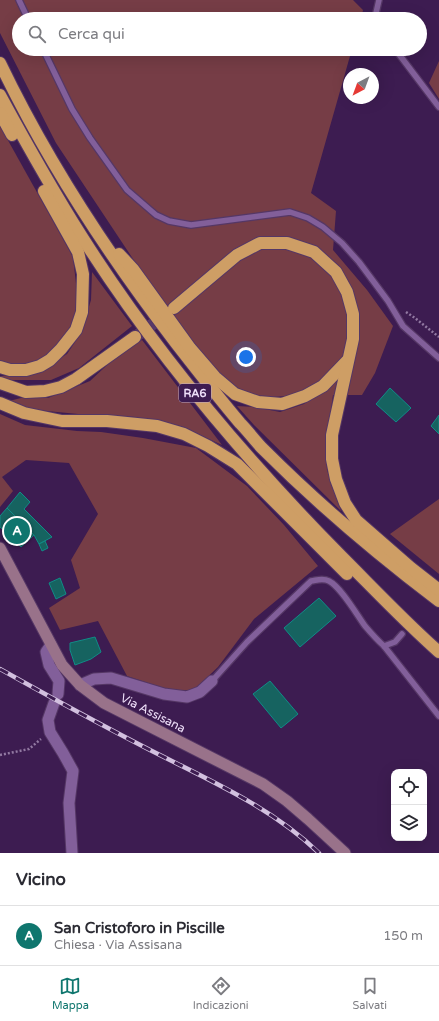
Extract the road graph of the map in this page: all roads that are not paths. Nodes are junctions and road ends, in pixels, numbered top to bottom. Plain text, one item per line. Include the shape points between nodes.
1 (19, 0) edge
2 (378, 0) edge
3 (25, 12) edge
4 (376, 12) edge
5 (46, 56) edge
6 (400, 56) edge
7 (0, 63) edge
8 (0, 95) edge
9 (439, 107) edge
10 (0, 113) edge
11 (95, 228) junction
12 (174, 308) tunnel mouth
13 (135, 337) tunnel mouth
14 (439, 358) edge
15 (347, 360) junction
16 (0, 367) edge
17 (0, 383) edge
18 (0, 403) edge
19 (0, 548) edge
20 (439, 590) edge
21 (439, 601) edge
22 (404, 628) junction
23 (51, 645) junction
24 (384, 646) junction
25 (439, 652) edge
26 (212, 681) joint
27 (80, 685) junction
28 (439, 716) edge
29 (72, 853) edge
30 (345, 853) edge

1 - 3 lane
2 - 4 lane
5 - 14 lane via 90,138 127,190 156,215 169,221 191,225 290,212 308,218 342,243 388,301 403,326
6 - 9 lane
7 - 11 highway, RA6 via 46,148
8 - 22 highway, RA6 via 83,239 127,304 194,392 248,456
10 - 16 highway via 78,252 83,274 82,312 76,330 61,349 40,366 26,370
11 - 15 highway via 133,269 190,348 215,377 235,394 258,402 282,404 323,386
11 - 21 highway, RA6 via 148,306 211,389 262,448 355,534
12 - 15 highway via 237,255 260,244 287,243 314,252 336,272 347,292 353,314 353,339
13 - 17 highway via 76,379 60,387 26,392
15 - 20 highway via 332,435 332,459 345,503 356,520
18 - 22 highway via 24,413 62,421 107,421 157,426 184,434 208,446 237,464
19 - 23 main road, Via Assisana
22 - 24 lane via 395,642
22 - 25 highway, RA6
23 - 27 main road, Via Assisana via 62,665
23 - 29 street via 46,652 49,665 59,681 48,720 50,732 73,771 69,803
24 - 26 lane via 370,632 338,589 321,579 311,581 247,642
24 - 28 lane
26 - 27 street via 200,692 188,697 164,694 111,678 94,679
27 - 30 main road, Via Assisana via 104,703 263,784 303,815

